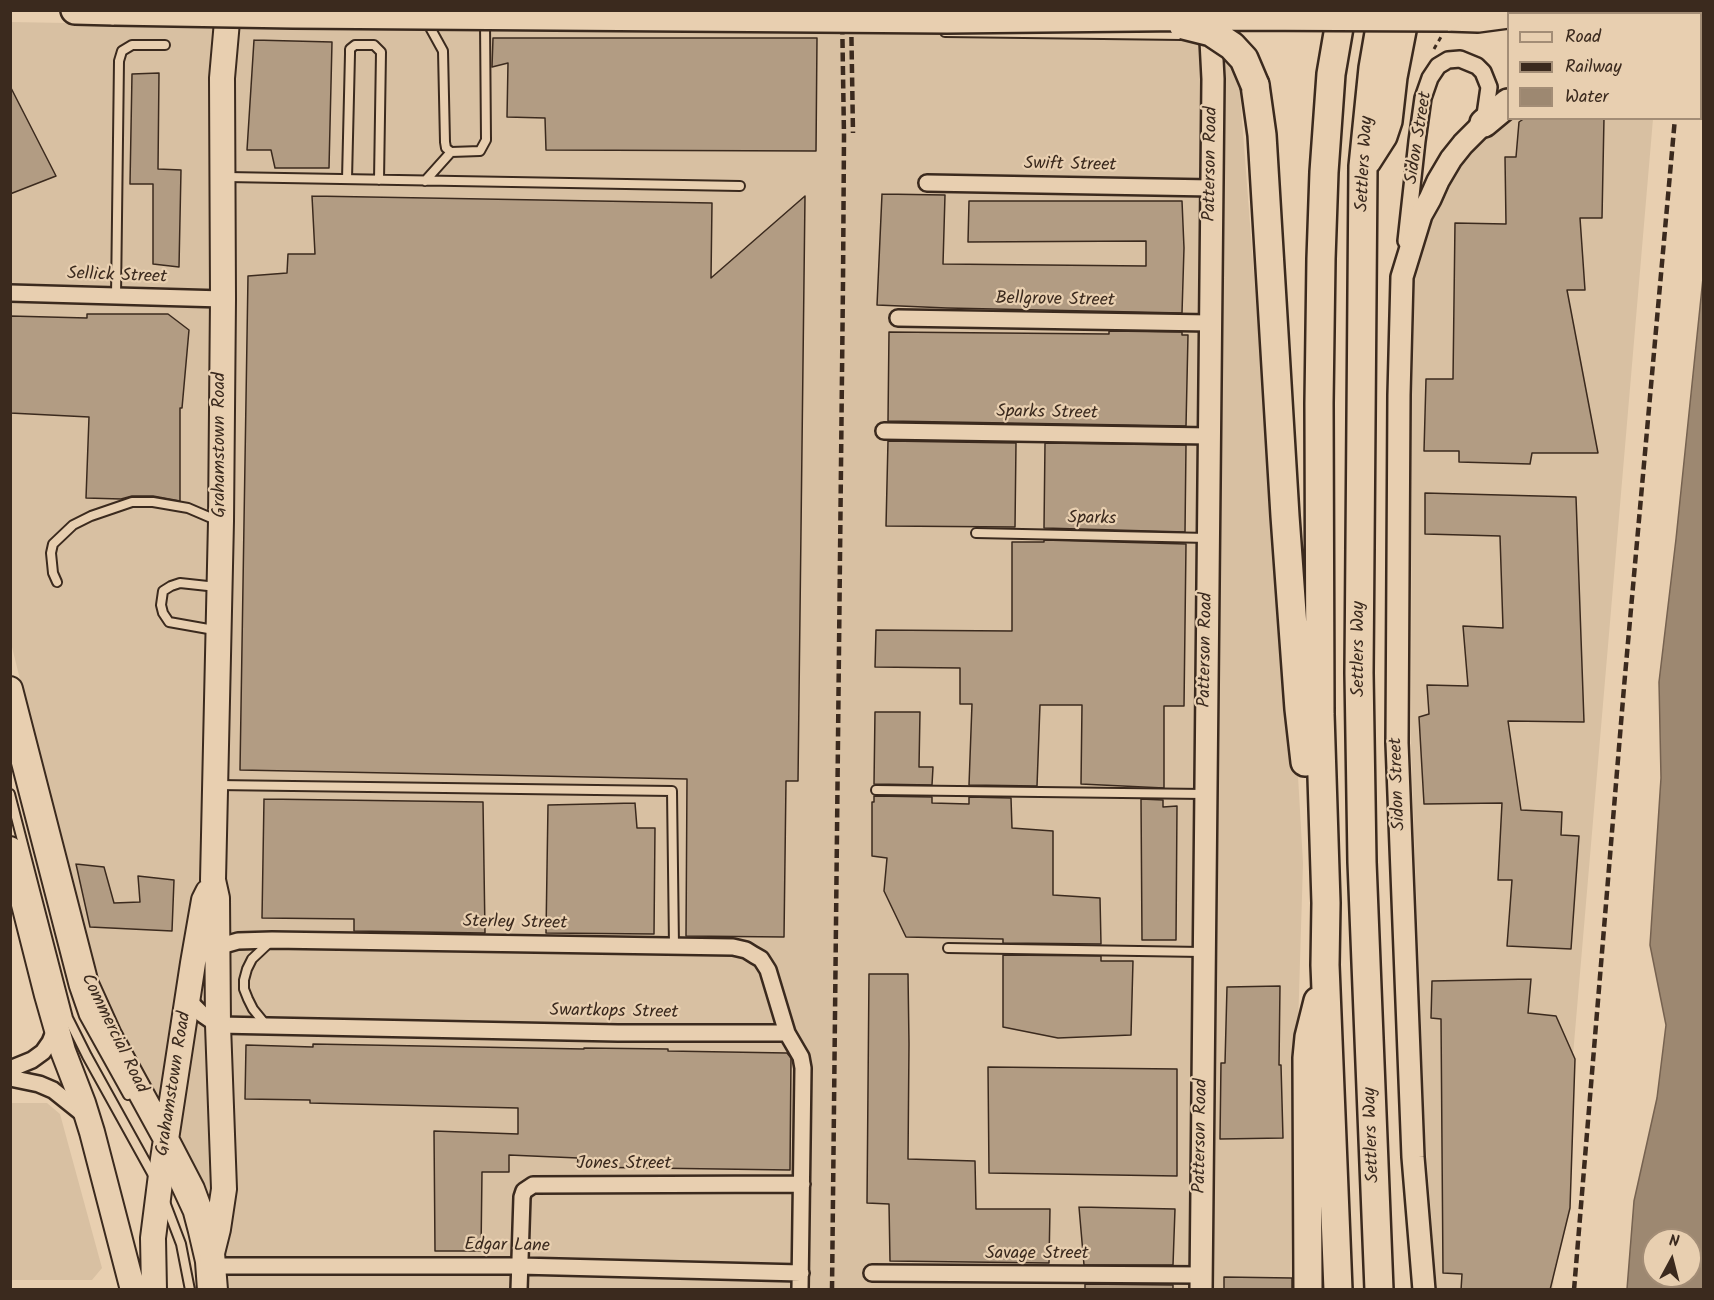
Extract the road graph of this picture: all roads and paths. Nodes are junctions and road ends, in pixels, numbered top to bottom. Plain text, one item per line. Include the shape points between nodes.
1 (75, 10) edge
2 (773, 10) edge
3 (903, 10) edge
4 (1209, 10) edge
5 (1342, 10) edge
6 (1383, 10) edge
7 (1406, 10) edge
8 (1507, 14) edge
9 (227, 15) edge
10 (1092, 19) junction
11 (427, 22) junction
12 (485, 23) junction
13 (759, 26) dead end
14 (771, 26) dead end
15 (1445, 26) junction
16 (904, 28) dead end
17 (939, 32) dead end
18 (1210, 36) junction
19 (165, 45) dead end
20 (1433, 51) dead end
21 (1507, 105) edge
22 (1484, 123) junction
23 (451, 152) junction
24 (1364, 166) junction
25 (222, 177) junction
26 (347, 179) junction
27 (379, 180) junction
28 (425, 181) junction
29 (927, 183) dead end
30 (740, 186) dead end
31 (1212, 188) junction
32 (1402, 277) junction
33 (10, 293) edge
34 (116, 296) junction
35 (223, 299) junction
36 (898, 318) dead end
37 (1210, 323) junction
38 (884, 431) dead end
39 (1209, 436) junction
40 (221, 521) junction
41 (976, 533) dead end
42 (1208, 538) junction
43 (57, 582) dead end
44 (219, 587) junction
45 (219, 630) junction
46 (10, 689) edge
47 (10, 740) edge
48 (216, 785) junction
49 (876, 790) dead end
50 (10, 794) edge
51 (1206, 794) junction
52 (10, 849) edge
53 (213, 880) junction
54 (1326, 903) junction
55 (272, 940) junction
56 (674, 946) junction
57 (217, 947) junction
58 (948, 948) dead end
59 (1204, 952) junction
60 (193, 963) junction
61 (1325, 965) junction
62 (188, 1000) junction
63 (218, 1025) junction
64 (267, 1026) junction
65 (56, 1027) junction
66 (787, 1033) junction
67 (10, 1069) edge
68 (10, 1078) edge
69 (130, 1097) dead end
70 (88, 1118) junction
71 (162, 1148) junction
72 (802, 1184) junction
73 (160, 1189) junction
74 (212, 1259) junction
75 (519, 1266) junction
76 (801, 1273) junction
77 (872, 1273) dead end
78 (1201, 1282) edge
79 (133, 1290) edge
80 (154, 1290) edge
81 (190, 1290) edge
82 (202, 1290) edge
83 (215, 1290) edge
84 (519, 1290) edge
85 (800, 1290) edge
86 (1308, 1290) edge
87 (1338, 1290) edge
88 (1379, 1290) edge
89 (1424, 1290) edge

1 - 10 highway, bridge
2 - 14 lane
3 - 16 lane
4 - 18 street, Patterson Road
5 - 54 highway via 1331,74 1321,259 1320,704
6 - 24 highway, Settlers Way via 1372,68
7 - 24 highway via 1388,121
8 - 15 highway
9 - 11 lane
9 - 25 main road, Grahamstown Road via 222,78
10 - 15 highway, bridge via 1230,16
10 - 54 highway, bridge via 1172,23 1211,32 1238,52 1256,85 1305,751 1309,868
11 - 12 lane
11 - 23 lane via 443,51 445,142
12 - 13 lane
12 - 23 lane via 486,140 480,151
15 - 20 path
17 - 18 lane
18 - 31 street, Patterson Road
19 - 34 lane via 132,45 122,51 119,61
21 - 22 highway
22 - 32 street, Sidon Street via 1451,159 1438,181 1421,215
22 - 32 street, Sidon Street via 1489,87 1483,72 1460,59 1438,66 1423,98
23 - 28 lane
24 - 88 highway, Settlers Way via 1360,756
25 - 26 lane
25 - 35 main road, Grahamstown Road
26 - 27 lane
26 - 27 lane via 350,49 355,45 374,45 381,52
27 - 28 lane
28 - 30 lane
29 - 31 street, Swift Street
31 - 37 street, Patterson Road
32 - 89 street, Sidon Street via 1397,743 1413,1157
33 - 34 street, Sellick Street
34 - 35 street, Sellick Street
35 - 40 main road, Grahamstown Road
36 - 37 street, Bellgrove Street
37 - 39 street, Patterson Road
38 - 39 street, Sparks Street
39 - 42 street, Patterson Road
40 - 43 lane via 188,508 153,502 132,502 91,516 73,525 53,544 53,573
40 - 44 main road, Grahamstown Road
41 - 42 lane, Sparks
42 - 51 street, Patterson Road
44 - 45 main road, Grahamstown Road
44 - 45 lane via 171,585 163,591 161,605 169,622
45 - 48 main road, Grahamstown Road
46 - 71 main road, Commercial Road via 86,984
47 - 69 lane via 74,987 84,1016
48 - 53 main road, Grahamstown Road
48 - 56 lane via 672,791
49 - 51 lane
50 - 73 lane via 69,1018
51 - 59 street, Patterson Road
52 - 65 main road
53 - 57 main road, Grahamstown Road
53 - 60 main road, Grahamstown Road via 204,900
54 - 61 highway
55 - 56 street, Sterley Street
55 - 57 street, Sterley Street via 238,941
55 - 64 lane via 252,959 244,980 253,1009
56 - 66 street, Sterley Street via 733,947 761,959
57 - 60 street, Sterley Street
57 - 63 main road, Grahamstown Road
58 - 59 lane
59 - 78 street, Patterson Road
60 - 62 main road, Grahamstown Road
61 - 86 highway via 1307,1058
61 - 87 highway
62 - 63 street
62 - 71 main road, Grahamstown Road
63 - 64 street, Swartkops Street
63 - 74 main road, Grahamstown Road via 224,1189
64 - 66 street, Swartkops Street
65 - 67 street via 43,1052
65 - 70 main road
66 - 72 street via 803,1068
68 - 70 street via 53,1090
70 - 79 main road
71 - 73 main road, Grahamstown Road
71 - 74 main road, Commercial Road via 198,1202
71 - 82 lane via 194,1232
72 - 75 street, Jones Street via 533,1185 522,1197
72 - 76 street
73 - 80 main road, Grahamstown Road via 153,1238
73 - 81 lane via 181,1244
74 - 75 street, Edgar Lane
74 - 83 main road
75 - 76 street, Edgar Lane
75 - 84 street, Jones Street
76 - 85 street
77 - 78 street, Savage Street

